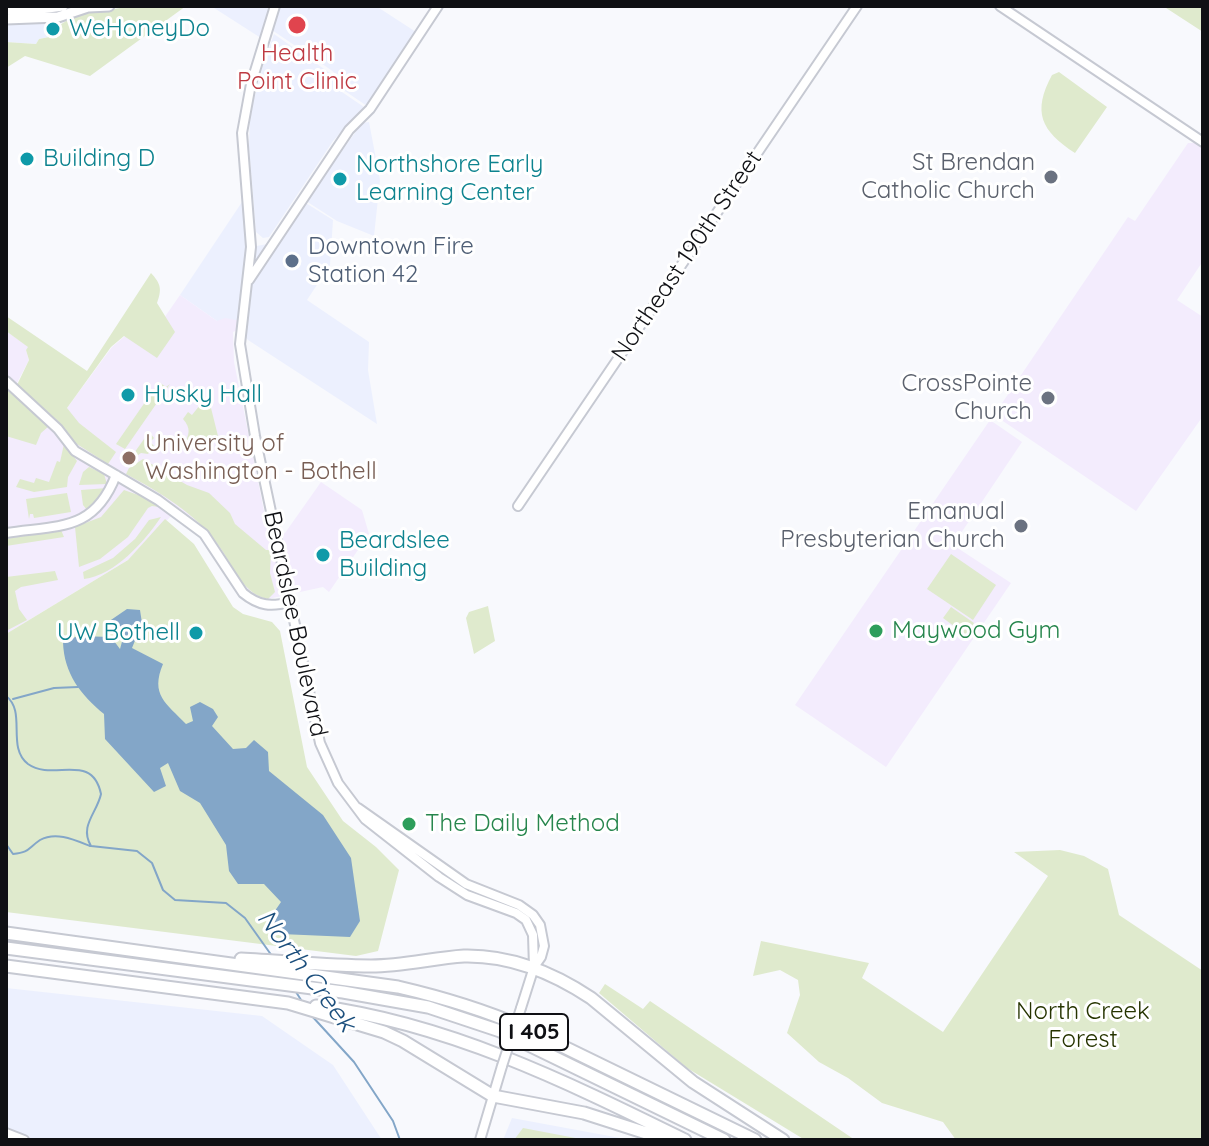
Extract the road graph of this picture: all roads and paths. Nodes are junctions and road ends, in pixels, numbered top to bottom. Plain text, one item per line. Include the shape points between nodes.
1 (63, 6) edge
2 (90, 6) edge
3 (109, 6) edge
4 (275, 6) edge
5 (438, 6) edge
6 (857, 6) edge
7 (1000, 6) edge
8 (6, 10) edge
9 (6, 19) edge
10 (1203, 142) edge
11 (273, 243) junction
12 (251, 247) junction
13 (249, 280) junction
14 (6, 381) edge
15 (116, 475) junction
16 (518, 506) dead end
17 (6, 533) edge
18 (290, 602) junction
19 (6, 933) edge
20 (6, 939) edge
21 (6, 950) edge
22 (6, 966) edge
23 (265, 967) junction
24 (534, 967) junction
25 (295, 971) junction
26 (308, 990) junction
27 (322, 1010) junction
28 (493, 1096) junction
29 (6, 1133) edge
30 (24, 1140) edge
31 (480, 1140) edge
32 (668, 1140) edge
33 (685, 1140) edge
34 (713, 1140) edge
35 (724, 1140) edge
36 (746, 1140) edge
37 (755, 1140) edge
38 (783, 1140) edge

1 - 8 main road
2 - 3 main road
2 - 9 main road via 58,17
4 - 12 street, Beardslee Boulevard via 242,133
5 - 11 street
6 - 16 street, Northeast 190th Street
7 - 10 street
11 - 12 street
11 - 13 street
12 - 13 street, Beardslee Boulevard
13 - 18 street, Beardslee Boulevard via 240,332 243,377
14 - 15 street via 75,451
15 - 17 street via 103,503 88,516
15 - 18 street via 204,534 252,600 273,606
18 - 24 street, Beardslee Boulevard via 320,743 338,783 365,819 442,879 540,925 544,946
19 - 23 highway, I 405
20 - 23 highway, I 405
21 - 26 highway, I 405
22 - 27 highway
23 - 25 highway, I 405
24 - 25 highway via 461,956
24 - 28 street, bridge
24 - 38 highway via 591,998 693,1082
25 - 36 highway, I 405 via 472,1011
25 - 37 highway, I 405 via 398,987 494,1014
26 - 34 highway, I 405 via 404,1007 485,1030
26 - 35 highway, I 405 via 406,1002 483,1024
27 - 28 highway via 403,1041
27 - 33 highway via 392,1021 483,1048 563,1080
28 - 31 street
28 - 32 highway via 584,1113
29 - 30 street

